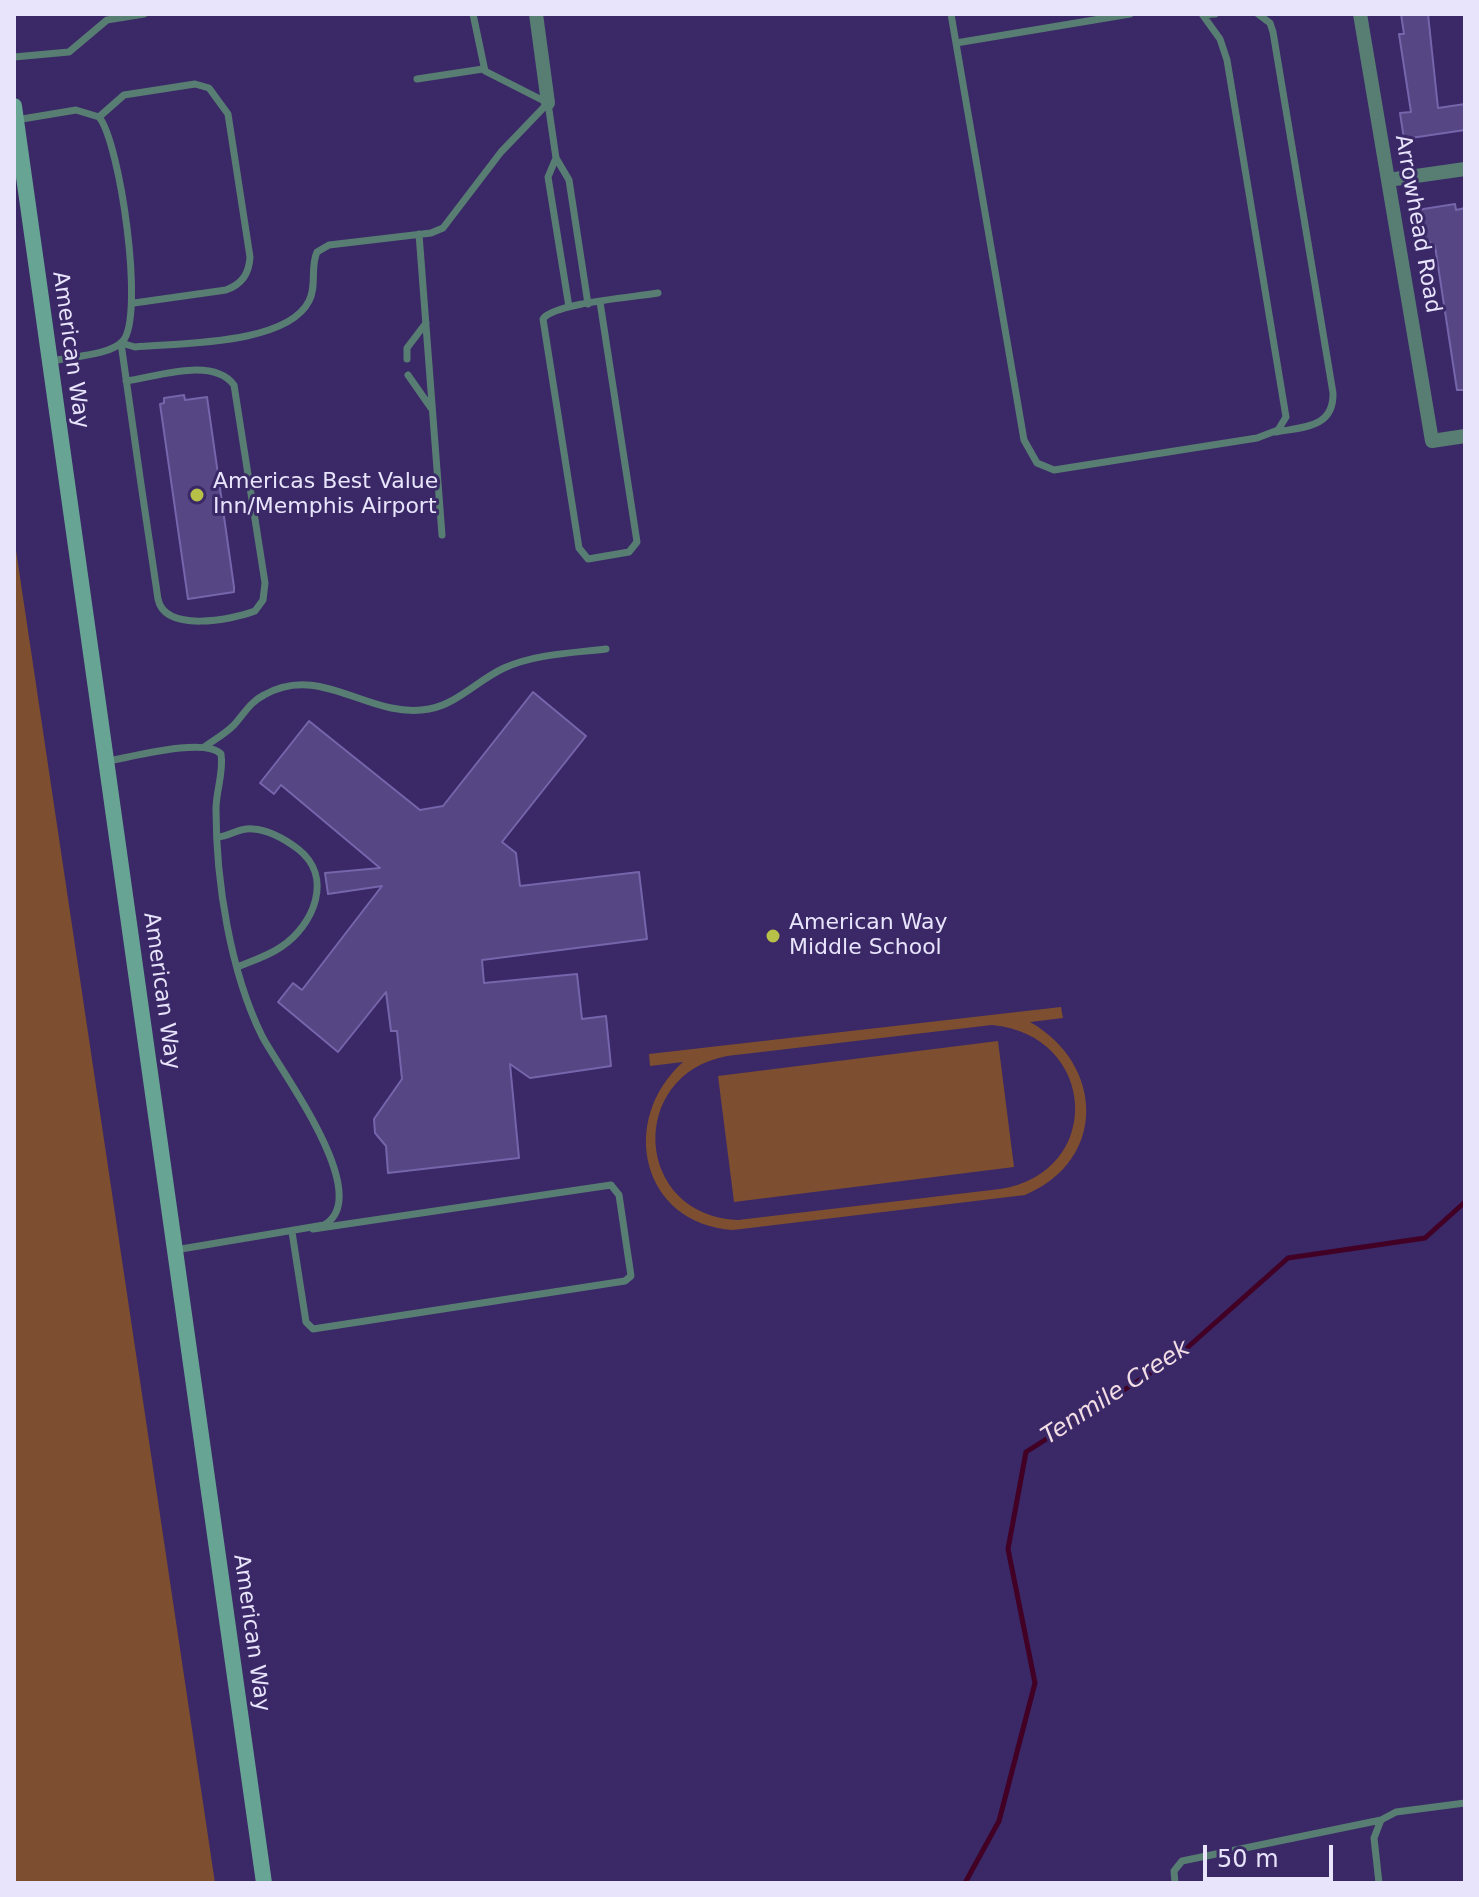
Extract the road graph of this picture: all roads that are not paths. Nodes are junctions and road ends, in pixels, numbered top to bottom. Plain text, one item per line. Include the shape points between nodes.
1 (144, 14) edge
2 (473, 14) edge
3 (536, 14) edge
4 (951, 14) edge
5 (1130, 14) edge
6 (1215, 14) edge
7 (1258, 14) edge
8 (1360, 14) edge
9 (1202, 15) edge
10 (116, 16) edge
11 (956, 43) junction
12 (14, 57) edge
13 (483, 69) junction
14 (417, 79) dead end
15 (548, 103) junction
16 (15, 113) edge
17 (99, 117) junction
18 (556, 158) junction
19 (1465, 169) edge
20 (1388, 180) junction
21 (577, 230) junction
22 (557, 233) junction
23 (419, 234) junction
24 (658, 293) dead end
25 (600, 302) junction
26 (134, 303) junction
27 (588, 304) junction
28 (569, 307) junction
29 (426, 323) junction
30 (121, 343) junction
31 (407, 359) dead end
32 (50, 361) junction
33 (408, 375) dead end
34 (126, 381) junction
35 (432, 409) junction
36 (1274, 432) junction
37 (1465, 436) edge
38 (442, 535) dead end
39 (606, 649) dead end
40 (204, 747) junction
41 (106, 762) junction
42 (218, 837) junction
43 (237, 967) junction
44 (313, 1229) junction
45 (292, 1232) junction
46 (175, 1250) junction
47 (1465, 1803) edge
48 (1381, 1820) junction
49 (264, 1883) edge
50 (1175, 1883) edge
51 (1379, 1883) edge

1 - 10 lane
2 - 13 lane
3 - 15 street
4 - 11 lane
5 - 11 lane
6 - 9 lane
7 - 36 lane via 1270,23 1275,41 1333,393 1326,418
8 - 20 street, Arrowhead Road
9 - 36 lane via 1224,49 1243,151 1287,410
10 - 12 lane via 73,51
11 - 36 lane via 1029,455 1045,468 1062,469
13 - 14 lane
13 - 15 lane
15 - 18 lane
15 - 23 lane via 501,152 443,228
16 - 17 lane via 76,110
16 - 32 main road, American Way
17 - 26 lane via 114,151
17 - 26 lane via 124,95 195,84 209,88 228,114 248,270 240,283 226,290
18 - 21 lane via 568,175
18 - 22 lane via 548,177
19 - 20 street
20 - 37 street, Arrowhead Road via 1432,441
21 - 22 lane
21 - 27 lane
22 - 28 lane
23 - 29 lane
23 - 30 lane via 323,247 314,259 310,299 299,315 280,327 139,347
24 - 25 lane
25 - 27 lane
25 - 28 lane via 637,542 629,552 591,559 580,551 543,324 549,312
26 - 30 lane
27 - 28 lane
29 - 31 lane via 407,348
29 - 35 lane
30 - 32 lane
30 - 34 lane
32 - 41 main road, American Way
33 - 35 lane
34 - 34 lane via 159,605 186,622 260,607 265,583 236,390 218,372
35 - 38 lane
39 - 40 lane via 519,662 428,709 387,710 319,684 286,686 251,704 228,731
40 - 41 lane
40 - 42 lane via 219,751 222,758
41 - 46 main road, American Way
42 - 43 lane
42 - 43 lane via 250,828 269,833 309,860 318,888 315,906 294,936
43 - 44 lane via 262,1036 317,1124 331,1160 338,1209 329,1223
44 - 45 lane
44 - 45 lane via 611,1185 619,1195 631,1276 316,1330 306,1322
45 - 46 lane
46 - 49 main road, American Way
47 - 48 lane via 1396,1812
48 - 50 lane via 1182,1861 1174,1871
48 - 51 lane via 1374,1838

